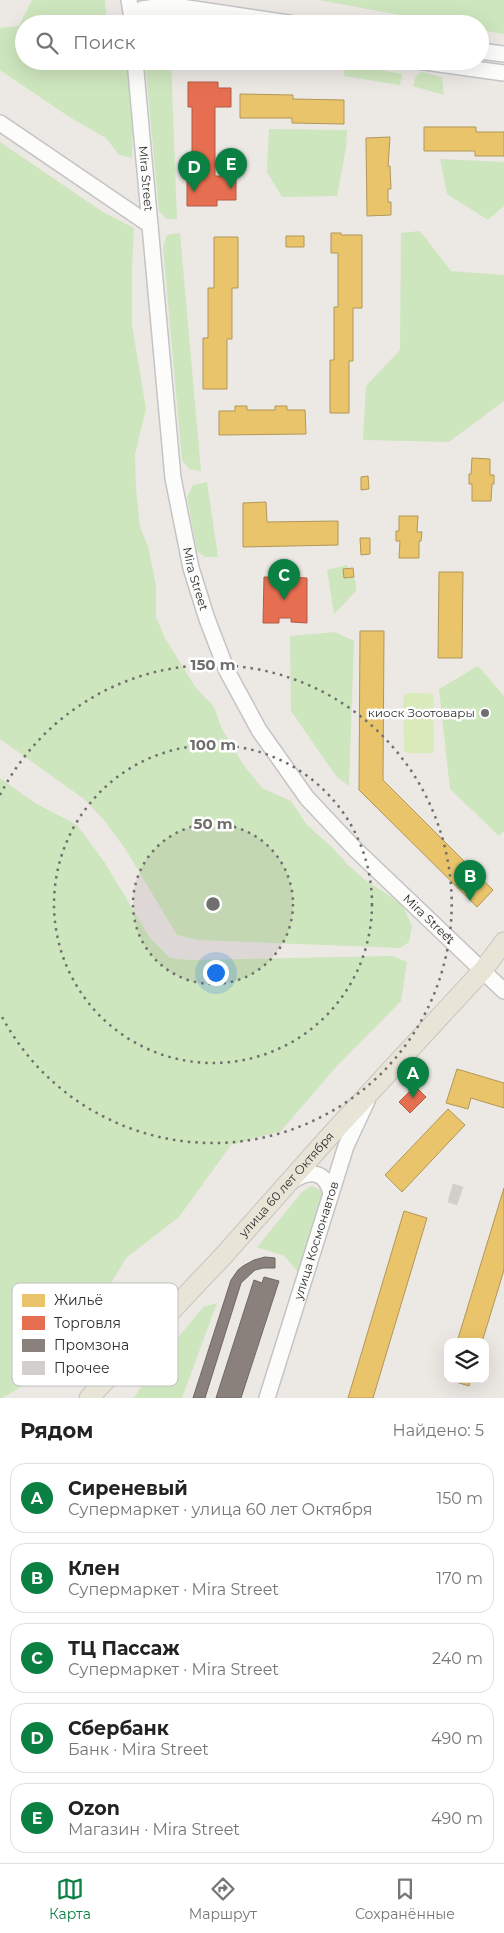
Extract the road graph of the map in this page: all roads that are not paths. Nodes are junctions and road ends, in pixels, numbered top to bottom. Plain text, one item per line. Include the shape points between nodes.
1 (129, 0) edge
2 (132, 15) edge
3 (138, 15) edge
4 (235, 15) edge
5 (489, 52) edge
6 (504, 54) edge
7 (136, 70) edge
8 (482, 70) edge
9 (504, 73) edge
10 (0, 123) edge
11 (150, 225) junction
12 (504, 942) edge
13 (504, 958) edge
14 (484, 970) junction
15 (504, 991) edge
16 (374, 1088) junction
17 (328, 1138) junction
18 (346, 1146) junction
19 (286, 1185) junction
20 (331, 1194) junction
21 (178, 1304) edge
22 (100, 1386) edge
23 (89, 1398) edge
24 (267, 1398) edge

1 - 2 street
3 - 4 street via 142,9 168,5
5 - 6 street
7 - 11 street, Mira Street
8 - 9 street
10 - 11 street
11 - 14 street, Mira Street via 173,478 191,568 227,671 259,730 307,798 355,849
12 - 14 main road, улица 60 лет Октября
13 - 14 main road, улица 60 лет Октября
14 - 15 street, Mira Street
14 - 16 main road, улица 60 лет Октября
16 - 17 main road, улица 60 лет Октября
16 - 18 street, улица Космонавтов
17 - 18 street via 344,1135
17 - 19 main road, улица 60 лет Октября
18 - 20 street, улица Космонавтов
19 - 20 street via 302,1174 314,1173 329,1184
19 - 21 main road, улица 60 лет Октября
20 - 24 street, улица Космонавтов
22 - 23 main road, улица 60 лет Октября

